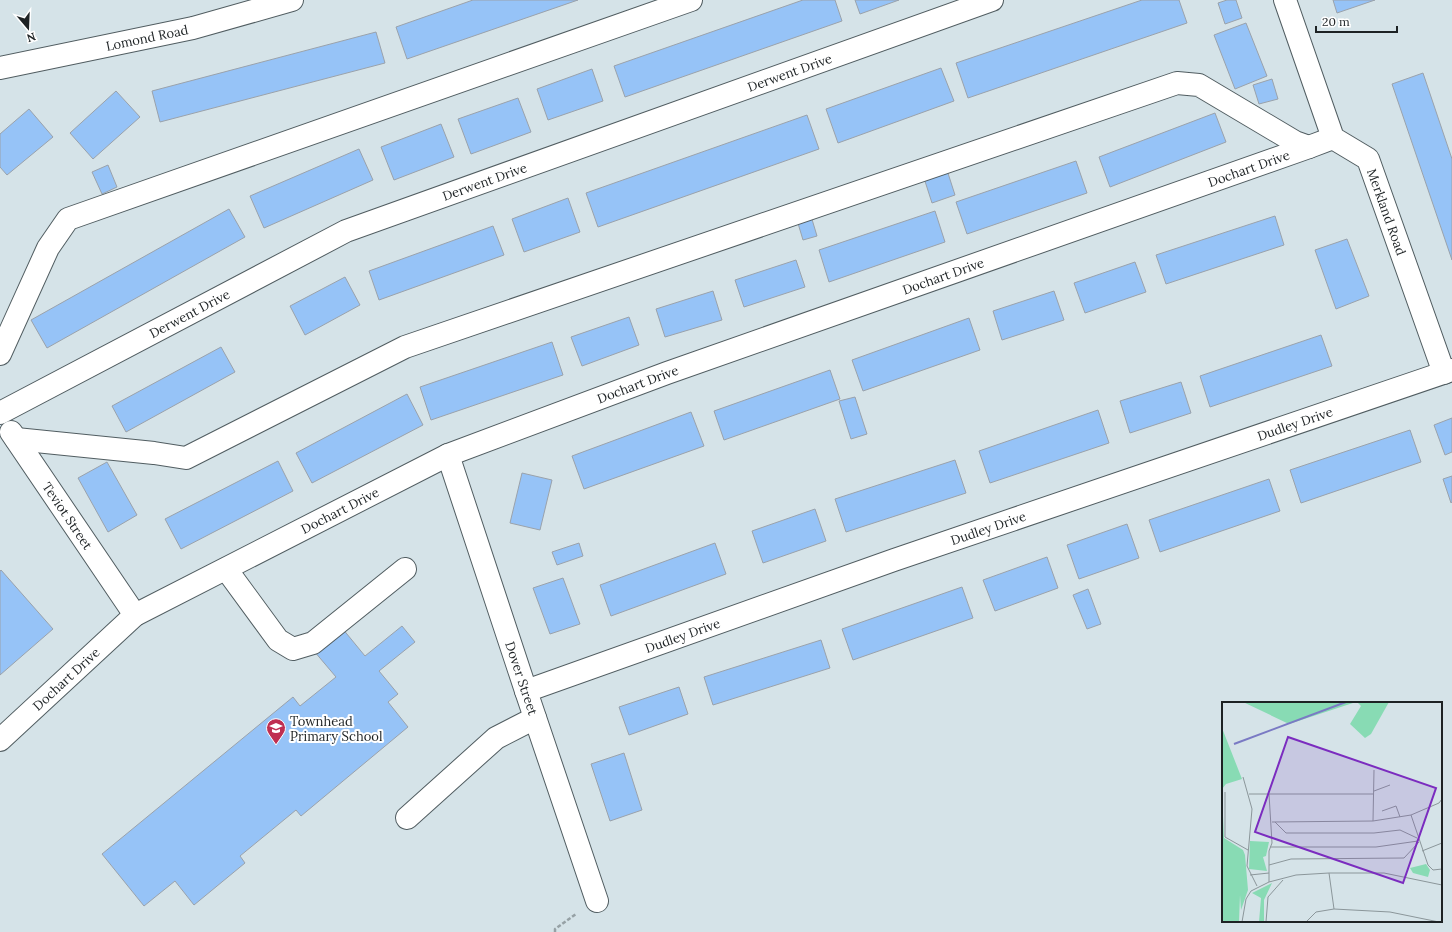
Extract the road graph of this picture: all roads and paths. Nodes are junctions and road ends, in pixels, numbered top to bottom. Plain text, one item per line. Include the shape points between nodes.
1 (292, 0) edge
2 (691, 0) edge
3 (992, 0) edge
4 (1285, 0) edge
5 (0, 68) edge
6 (1333, 138) junction
7 (1309, 147) junction
8 (0, 354) edge
9 (1448, 372) edge
10 (0, 414) edge
11 (16, 439) junction
12 (448, 455) junction
13 (226, 569) junction
14 (405, 569) dead end
15 (135, 615) junction
16 (526, 691) junction
17 (535, 718) junction
18 (0, 740) edge
19 (407, 818) dead end
20 (597, 901) joint
21 (555, 932) edge

1 - 5 street, Lomond Road via 193,28
2 - 8 street via 68,219 48,248
3 - 10 street, Derwent Drive via 346,231
4 - 6 street
6 - 7 street, Dochart Drive
6 - 9 street, Merkland Road via 1368,159
7 - 11 street via 1295,142 1199,85 1177,83 405,347 186,458
7 - 12 street, Dochart Drive via 668,372
9 - 16 street, Dudley Drive via 902,558
10 - 11 street, Teviot Street
11 - 15 street, Teviot Street
12 - 13 street, Dochart Drive
12 - 16 street, Dover Street
13 - 14 street via 278,640 293,649 313,643
13 - 15 street, Dochart Drive
15 - 18 street, Dochart Drive
16 - 17 street, Dover Street
17 - 19 street via 496,738
17 - 20 street, Dover Street
20 - 21 path via 555,929

